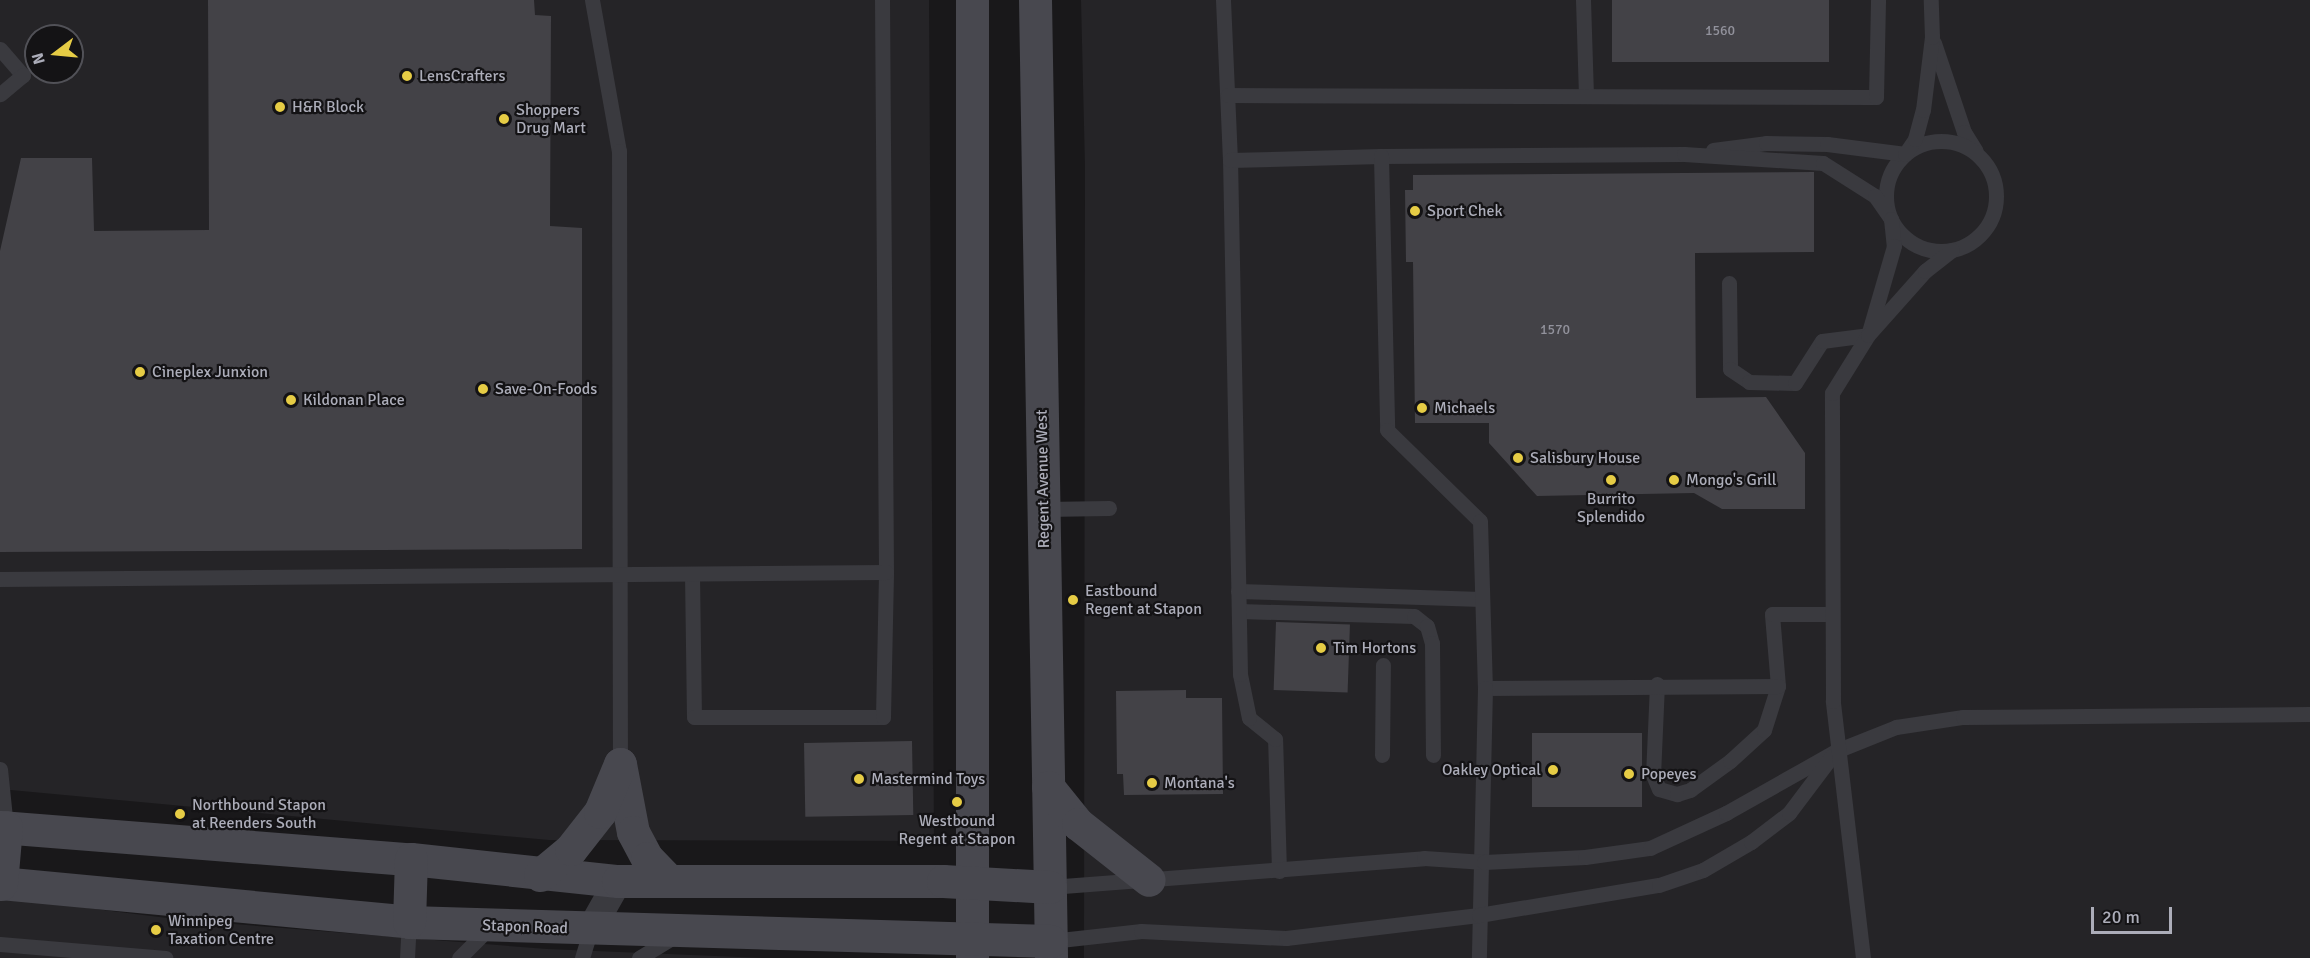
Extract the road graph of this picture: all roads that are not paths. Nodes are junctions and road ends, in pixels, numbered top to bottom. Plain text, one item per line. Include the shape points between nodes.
1 (592, 0) edge
2 (882, 0) edge
3 (1035, 0) edge
4 (1223, 0) edge
5 (1582, 0) edge
6 (1878, 0) edge
7 (1931, 0) edge
8 (972, 1) edge
9 (1932, 37) junction
10 (0, 49) edge
11 (0, 94) edge
12 (1228, 95) junction
13 (1586, 96) junction
14 (1684, 154) junction
15 (1905, 154) junction
16 (1977, 154) junction
17 (1381, 156) junction
18 (1230, 160) junction
19 (1891, 219) junction
20 (1952, 250) junction
21 (1729, 283) dead end
22 (1868, 334) junction
23 (1044, 508) junction
24 (1109, 508) dead end
25 (886, 572) junction
26 (692, 574) junction
27 (619, 575) junction
28 (0, 579) edge
29 (1238, 591) junction
30 (1481, 599) junction
31 (1239, 611) junction
32 (1832, 614) junction
33 (1383, 665) dead end
34 (1658, 684) junction
35 (1778, 686) junction
36 (1485, 688) junction
37 (2310, 714) edge
38 (1836, 751) junction
39 (1433, 755) dead end
40 (1382, 756) dead end
41 (620, 764) junction
42 (0, 769) edge
43 (1048, 787) junction
44 (3, 827) edge
45 (411, 859) junction
46 (1484, 862) junction
47 (1279, 871) junction
48 (540, 876) junction
49 (1149, 880) junction
50 (618, 881) junction
51 (669, 881) junction
52 (974, 882) junction
53 (0, 884) edge
54 (1050, 887) junction
55 (0, 892) edge
56 (1479, 915) junction
57 (410, 921) junction
58 (493, 925) junction
59 (683, 932) junction
60 (0, 944) edge
61 (586, 944) edge
62 (972, 948) edge
63 (1051, 949) edge
64 (77, 954) edge
65 (155, 958) edge
66 (407, 958) edge
67 (459, 958) edge
68 (639, 958) edge
69 (1479, 958) edge
70 (1863, 958) edge

1 - 27 lane via 618,151
2 - 25 lane
3 - 23 street, Regent Avenue West
4 - 12 lane
5 - 13 lane
6 - 13 lane via 1876,97
7 - 9 lane
8 - 52 street
9 - 15 lane via 1923,110 1915,138
9 - 16 lane via 1964,132
10 - 11 lane via 23,75
12 - 13 lane
12 - 18 lane
14 - 15 lane via 1766,143 1827,144
14 - 17 lane
14 - 19 lane via 1822,163 1875,195
15 - 16 lane via 1928,141 1946,140
15 - 19 lane via 1889,175 1885,192
16 - 20 lane via 1990,171 1996,189 1995,208 1976,239
17 - 18 lane
17 - 30 lane via 1387,430 1480,521
18 - 29 lane
19 - 20 lane via 1907,240 1923,249
19 - 22 lane via 1894,246
20 - 22 lane via 1925,271
21 - 22 lane via 1730,369 1749,382 1796,383 1822,341
22 - 32 lane via 1832,393
23 - 24 lane
23 - 43 street, Regent Avenue West
25 - 26 lane
25 - 26 lane via 883,717 693,717
26 - 27 lane
27 - 28 lane
27 - 41 lane
29 - 30 lane
29 - 31 lane
30 - 36 lane
31 - 39 lane via 1414,616 1427,626 1432,643
31 - 47 lane via 1240,674 1249,718 1275,739
32 - 35 lane via 1772,614
32 - 38 lane
33 - 40 lane
34 - 35 lane
34 - 35 lane via 1653,775 1659,789 1669,794 1690,790 1764,730
34 - 36 lane
36 - 46 lane
37 - 38 lane via 1964,717 1896,727
38 - 46 lane via 1726,813 1650,848 1585,857
38 - 56 lane via 1789,813 1751,842 1703,870 1659,885
38 - 70 lane
41 - 48 street via 600,812 571,849
41 - 51 street via 633,832 647,858
42 - 44 lane
43 - 49 street via 1078,824
43 - 54 street, Regent Avenue West
44 - 45 street
44 - 53 street
45 - 48 street
45 - 57 street
46 - 47 lane via 1424,858
46 - 56 lane
47 - 49 lane
48 - 50 street
49 - 54 lane
50 - 51 street
50 - 61 street
51 - 52 street
52 - 54 street
52 - 62 street
53 - 55 lane
53 - 57 street, Stapon Road
54 - 63 street, Regent Avenue West
56 - 63 lane via 1286,938 1141,931
56 - 69 lane
57 - 58 street, Stapon Road
57 - 66 lane
58 - 61 street, Stapon Road
58 - 67 lane
59 - 61 street, Stapon Road
59 - 62 street, Stapon Road
59 - 68 lane
60 - 64 lane
62 - 63 street, Stapon Road
64 - 65 lane

